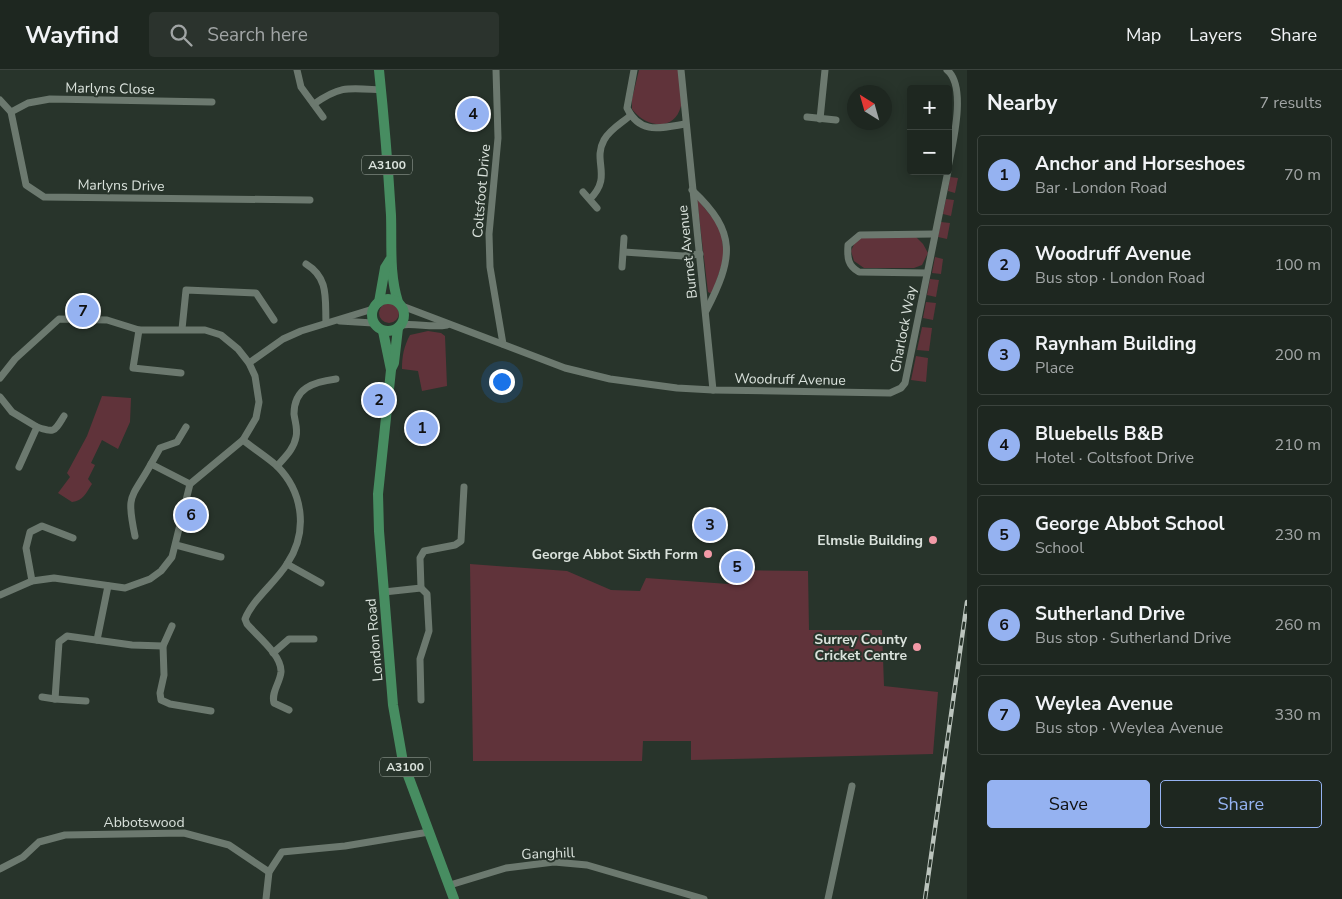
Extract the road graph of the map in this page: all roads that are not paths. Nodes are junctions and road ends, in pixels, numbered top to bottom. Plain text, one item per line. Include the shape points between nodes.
1 (297, 70) edge
2 (379, 70) edge
3 (496, 70) edge
4 (634, 70) edge
5 (681, 70) edge
6 (825, 70) edge
7 (949, 70) edge
8 (381, 90) junction
9 (0, 100) edge
10 (212, 102) dead end
11 (314, 104) junction
12 (11, 112) junction
13 (631, 115) junction
14 (323, 117) dead end
15 (807, 117) dead end
16 (820, 119) junction
17 (836, 120) dead end
18 (685, 124) junction
19 (952, 149) edge
20 (947, 175) edge
21 (692, 190) junction
22 (583, 192) dead end
23 (590, 199) junction
24 (310, 200) dead end
25 (597, 208) dead end
26 (934, 234) junction
27 (624, 238) dead end
28 (624, 252) junction
29 (700, 254) junction
30 (390, 260) junction
31 (306, 264) dead end
32 (622, 267) dead end
33 (926, 273) junction
34 (400, 304) junction
35 (376, 305) junction
36 (706, 311) junction
37 (274, 320) dead end
38 (337, 321) junction
39 (326, 323) junction
40 (372, 323) junction
41 (447, 325) junction
42 (399, 327) junction
43 (182, 329) junction
44 (139, 330) junction
45 (383, 331) junction
46 (503, 344) junction
47 (249, 363) junction
48 (391, 370) junction
49 (181, 373) dead end
50 (0, 378) edge
51 (336, 378) dead end
52 (901, 388) joint
53 (712, 390) junction
54 (0, 397) edge
55 (64, 416) dead end
56 (37, 427) junction
57 (186, 427) dead end
58 (244, 440) junction
59 (151, 464) junction
60 (277, 466) junction
61 (19, 467) dead end
62 (190, 484) junction
63 (464, 487) dead end
64 (135, 536) dead end
65 (73, 538) dead end
66 (176, 545) junction
67 (221, 556) dead end
68 (288, 564) junction
69 (32, 581) junction
70 (321, 584) dead end
71 (108, 586) junction
72 (421, 588) junction
73 (384, 592) junction
74 (0, 595) edge
75 (172, 626) dead end
76 (314, 639) dead end
77 (97, 640) junction
78 (162, 646) junction
79 (273, 653) junction
80 (42, 697) dead end
81 (55, 699) junction
82 (422, 700) dead end
83 (86, 701) dead end
84 (289, 710) dead end
85 (211, 712) dead end
86 (852, 786) dead end
87 (430, 832) junction
88 (0, 869) edge
89 (269, 872) junction
90 (450, 886) junction
91 (266, 899) edge
92 (454, 899) edge
93 (704, 899) edge
94 (828, 899) edge

1 - 11 street via 299,83
2 - 8 main road, A3100
3 - 46 street, Coltsfoot Drive via 498,138 489,234 490,267
4 - 13 street via 627,100
5 - 18 street, Burnet Avenue
6 - 16 street
7 - 19 street, Charlock Way via 961,86 962,98
8 - 11 street via 340,89
8 - 30 main road, A3100 via 391,223
9 - 12 street
10 - 12 street, Marlyns Close via 50,99 28,103
11 - 14 street
12 - 24 street, Marlyns Drive via 26,185 44,197
13 - 18 street via 640,125 649,128 663,129
13 - 23 street via 603,142 601,186
15 - 16 street
16 - 17 street
18 - 21 street, Burnet Avenue
20 - 26 street, Charlock Way
21 - 29 street, Burnet Avenue
21 - 36 street, Burnet Avenue via 720,221 725,237 722,279
22 - 23 street
23 - 25 street
26 - 33 street, Charlock Way
26 - 33 street, Charlock Way via 860,235 848,245 847,258 852,268 859,272
27 - 28 street
28 - 29 street
28 - 32 street
29 - 36 street, Burnet Avenue
30 - 34 main road, A3100 via 393,285
30 - 35 main road, A3100
31 - 39 street via 319,272 323,283
33 - 52 street, Charlock Way via 906,381
34 - 35 main road via 388,298
34 - 41 street, Woodruff Avenue
34 - 42 main road via 404,317
35 - 38 street
35 - 40 main road
36 - 53 street, Burnet Avenue
37 - 43 street via 256,294 186,290
38 - 39 street
38 - 40 street
39 - 47 street via 283,339
40 - 45 main road
41 - 42 street, Woodruff Avenue via 438,327 417,323
41 - 46 street, Woodruff Avenue
42 - 45 main road
42 - 48 main road, London Road / A3100
43 - 44 street
43 - 47 street via 205,330 221,335 238,348
44 - 49 street via 133,368
44 - 50 street via 107,320 59,319
45 - 48 main road, London Road / A3100
46 - 53 street, Woodruff Avenue via 565,368 610,379
47 - 58 street via 257,382 258,402 256,418
48 - 73 main road, London Road / A3100 via 378,494
51 - 60 street via 315,382 295,400 296,438 293,447
52 - 53 street, Woodruff Avenue via 890,393
54 - 56 street via 12,412
55 - 56 street via 52,432
56 - 61 street
57 - 59 street via 177,442 160,448
58 - 60 street
58 - 62 street
59 - 62 street
59 - 64 street via 130,500
60 - 68 street via 292,484 299,503 301,523 297,546
62 - 66 street
63 - 72 street via 461,541 424,551 420,558
65 - 69 street via 42,526 30,532 26,548
66 - 67 street
66 - 71 street via 172,557 150,579 125,588
68 - 70 street
68 - 79 street via 245,619
69 - 71 street via 54,578
69 - 74 street
71 - 77 street
72 - 73 street
72 - 82 street via 426,594 429,630 420,659
73 - 87 main road, London Road / A3100 via 397,738
75 - 78 street
76 - 79 street via 289,639
77 - 78 street
77 - 81 street via 67,636 59,642
78 - 85 street via 162,700
79 - 84 street via 281,672 272,697 274,703
80 - 81 street
81 - 83 street
86 - 94 street
87 - 89 street via 282,852
87 - 90 main road, London Road / A3100
88 - 89 street, Abbotswood via 23,857 39,842 65,835 184,833 229,844
89 - 91 street
90 - 92 main road, London Road / A3100
90 - 93 street, Ganghill via 506,868 554,862 588,865

